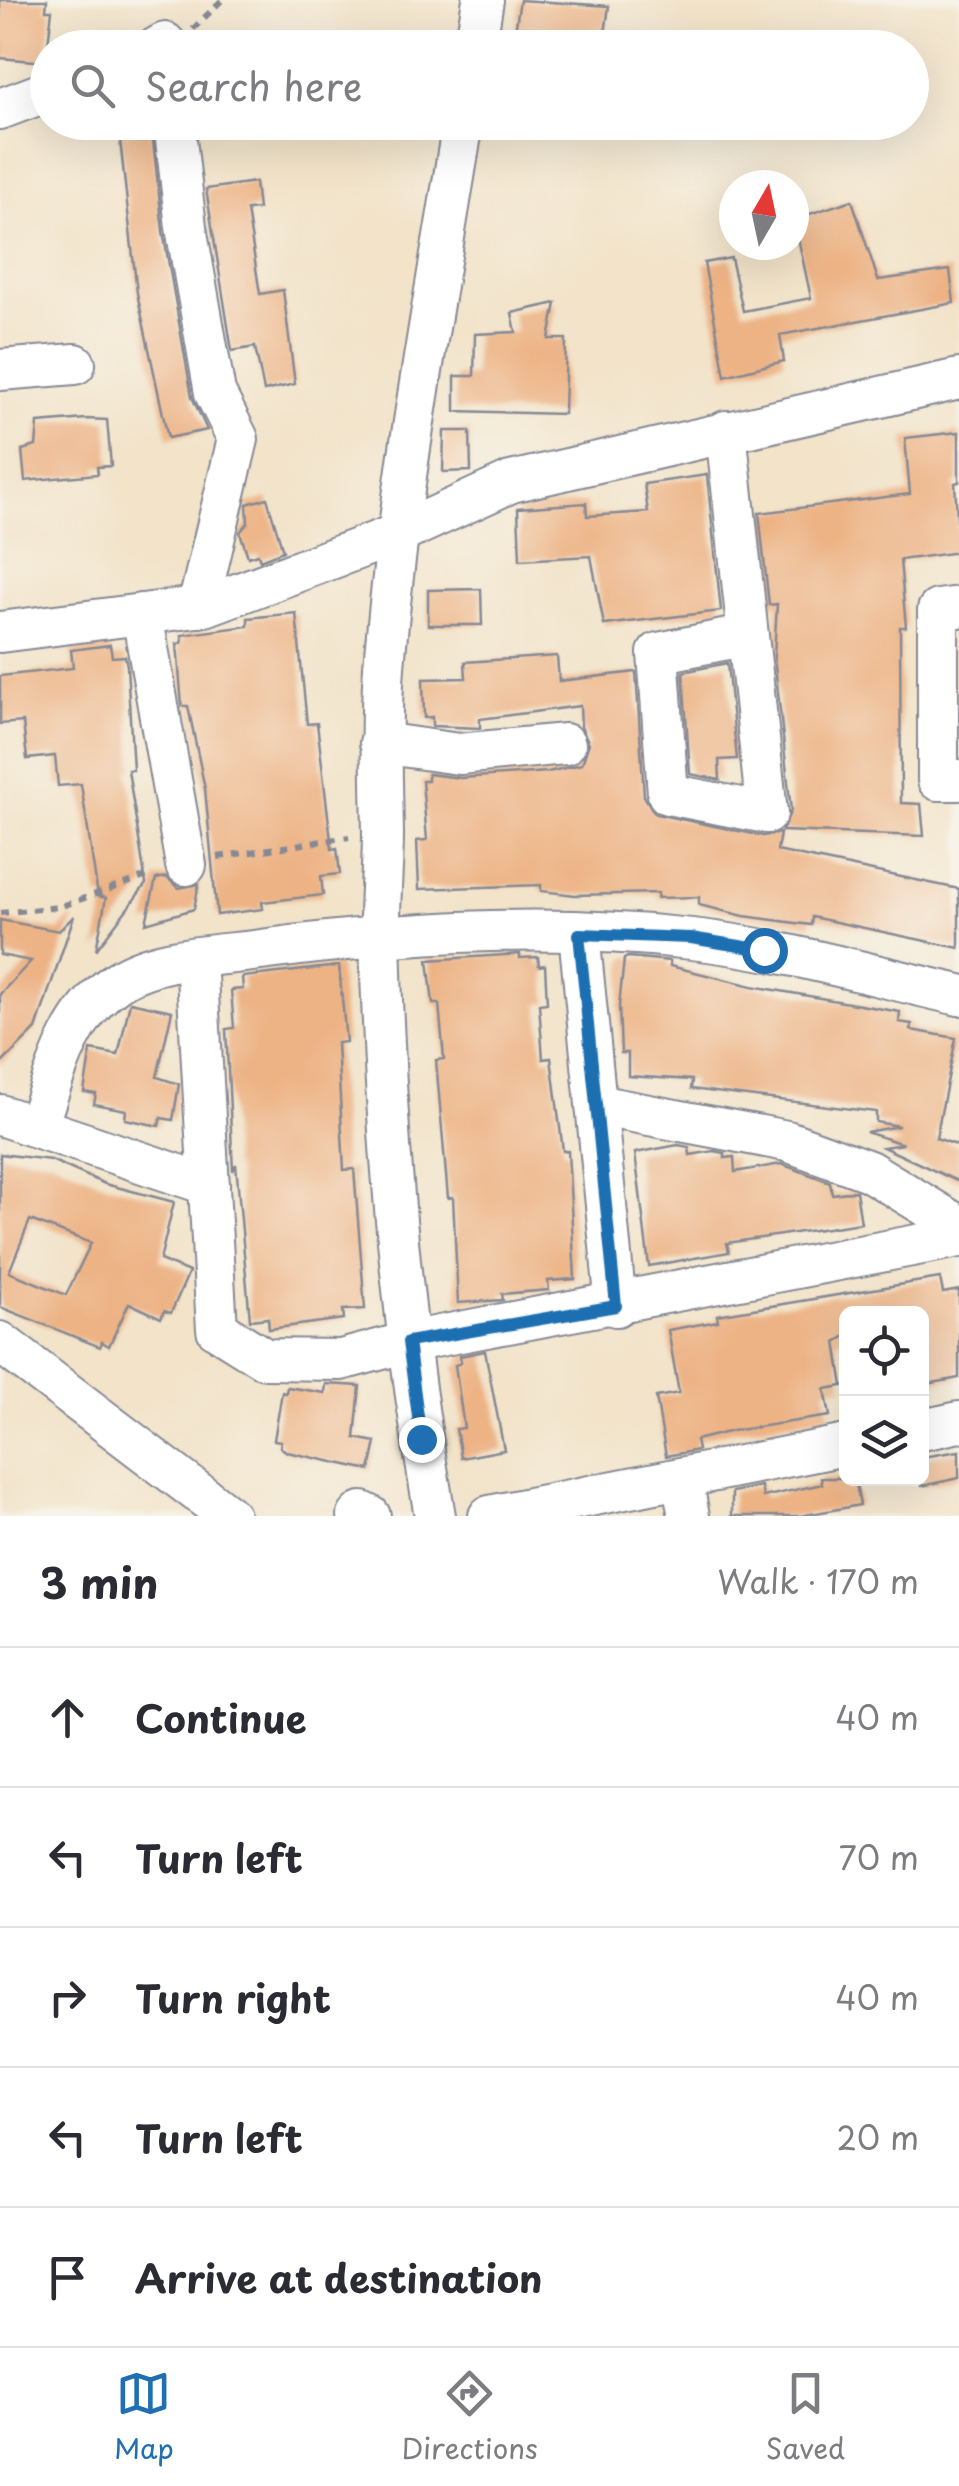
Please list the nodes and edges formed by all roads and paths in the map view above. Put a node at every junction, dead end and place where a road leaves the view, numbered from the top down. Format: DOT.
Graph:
graph roads {
  1 [pos="483,0"];
  2 [pos="478,30"];
  3 [pos="30,98"];
  4 [pos="0,109"];
  5 [pos="176,140"];
  6 [pos="460,140"];
  7 [pos="75,364"];
  8 [pos="0,370"];
  9 [pos="959,380"];
  10 [pos="726,431"];
  11 [pos="400,533"];
  12 [pos="198,607"];
  13 [pos="959,608"];
  14 [pos="142,614"];
  15 [pos="0,632"];
  16 [pos="748,635"];
  17 [pos="380,743"];
  18 [pos="565,744"];
  19 [pos="959,780"];
  20 [pos="186,865"];
  21 [pos="380,934"];
  22 [pos="579,934"];
  23 [pos="196,958"];
  24 [pos="959,995"];
  25 [pos="596,1105"];
  26 [pos="19,1121"];
  27 [pos="209,1186"];
  28 [pos="959,1226"];
  29 [pos="959,1237"];
  30 [pos="616,1306"];
  31 [pos="0,1342"];
  32 [pos="408,1342"];
  33 [pos="959,1422"];
  34 [pos="929,1428"];
  35 [pos="839,1447"];
  36 [pos="685,1497"];
  37 [pos="229,1516"];
  38 [pos="358,1516"];
  39 [pos="370,1516"];
  40 [pos="435,1516"];
  41 [pos="490,1516"];
  1 -- 2 [label="street"];
  3 -- 4 [label="street"];
  5 -- 12 [label="street"];
  6 -- 11 [label="street"];
  7 -- 8 [label="street"];
  9 -- 10 [label="street"];
  10 -- 11 [label="street"];
  10 -- 16 [label="street"];
  11 -- 12 [label="street"];
  11 -- 17 [label="street"];
  12 -- 14 [label="street"];
  13 -- 19 [label="street"];
  14 -- 15 [label="street"];
  14 -- 20 [label="street"];
  16 -- 16 [label="street"];
  17 -- 18 [label="street"];
  17 -- 21 [label="street"];
  21 -- 22 [label="street"];
  21 -- 23 [label="street"];
  21 -- 32 [label="street"];
  22 -- 24 [label="street"];
  22 -- 25 [label="street"];
  23 -- 26 [label="street"];
  23 -- 27 [label="street"];
  25 -- 28 [label="street"];
  25 -- 30 [label="street"];
  26 -- 27 [label="street"];
  27 -- 32 [label="street"];
  29 -- 30 [label="street"];
  30 -- 32 [label="street"];
  31 -- 37 [label="street"];
  32 -- 40 [label="street"];
  33 -- 34 [label="street"];
  35 -- 36 [label="street"];
  36 -- 41 [label="street"];
  38 -- 39 [label="street"];
}
